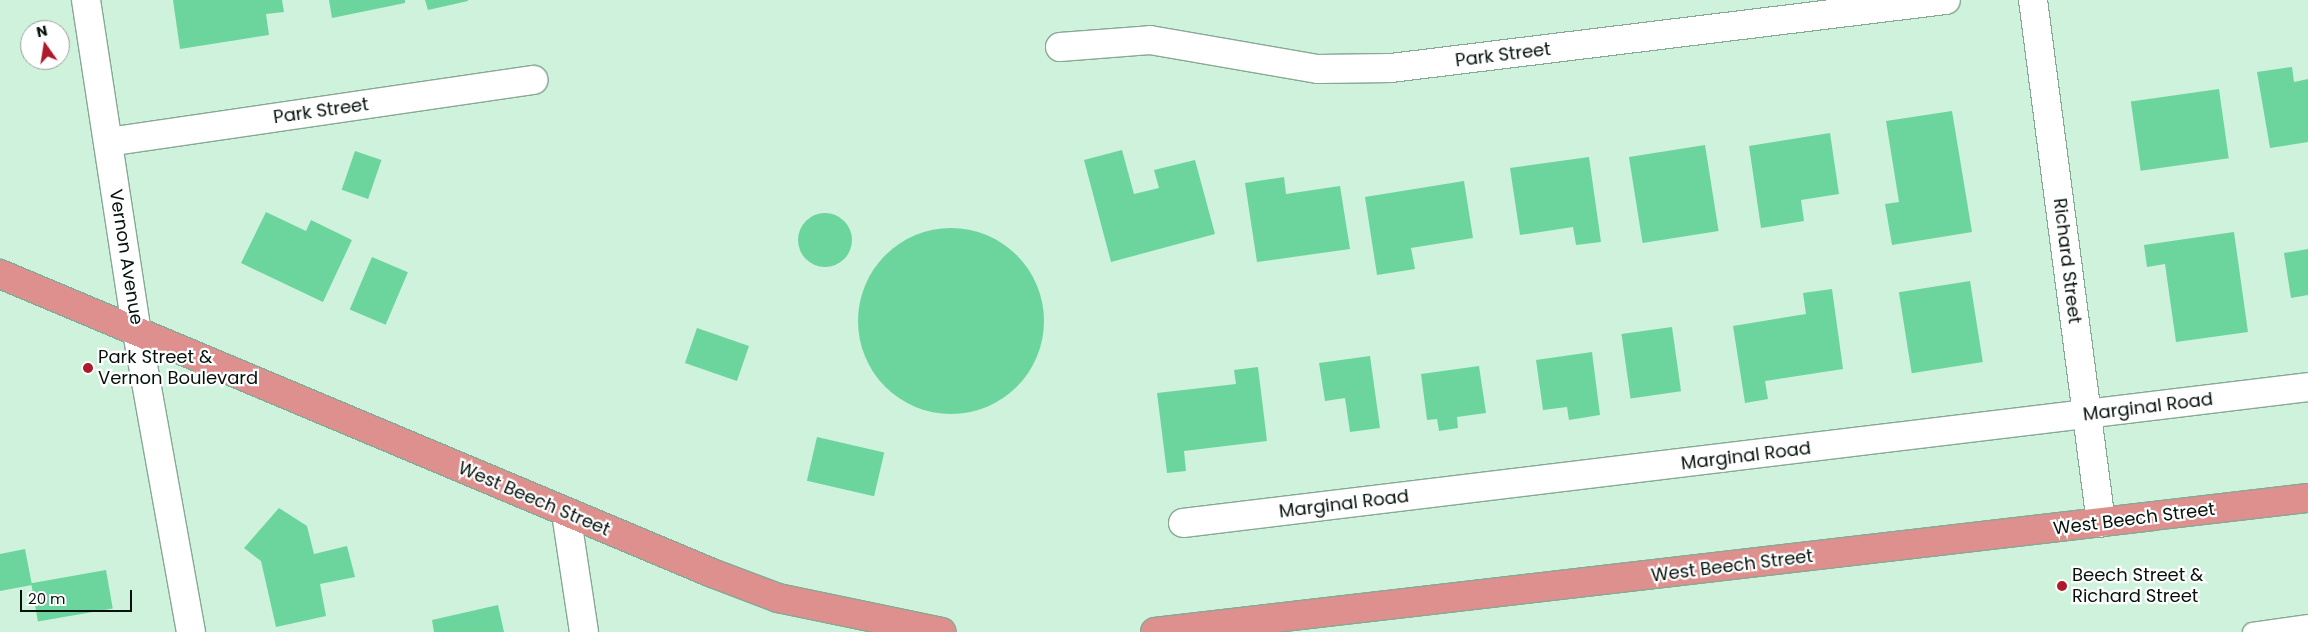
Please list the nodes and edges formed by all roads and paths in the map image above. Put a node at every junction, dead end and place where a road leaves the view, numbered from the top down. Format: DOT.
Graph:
graph roads {
  1 [pos="86,0"];
  2 [pos="1946,0"];
  3 [pos="2034,0"];
  4 [pos="1060,47"];
  5 [pos="534,80"];
  6 [pos="108,142"];
  7 [pos="0,274"];
  8 [pos="137,332"];
  9 [pos="2308,387"];
  10 [pos="2087,415"];
  11 [pos="2308,498"];
  12 [pos="566,513"];
  13 [pos="2101,523"];
  14 [pos="1183,524"];
  15 [pos="2308,624"];
  16 [pos="192,632"];
  17 [pos="584,632"];
  18 [pos="942,632"];
  19 [pos="1155,632"];
  20 [pos="2252,632"];
  1 -- 6 [label="street, Vernon Avenue"];
  2 -- 4 [label="street, Park Street"];
  3 -- 10 [label="street, Richard Street"];
  5 -- 6 [label="street, Park Street"];
  6 -- 8 [label="street, Vernon Avenue"];
  7 -- 8 [label="highway"];
  8 -- 12 [label="highway, West Beech Street"];
  8 -- 16 [label="street, Vernon Avenue"];
  9 -- 10 [label="street, Marginal Road"];
  10 -- 13 [label="street, Richard Street"];
  10 -- 14 [label="street, Marginal Road"];
  11 -- 13 [label="highway, West Beech Street"];
  12 -- 17 [label="street"];
  12 -- 18 [label="highway, West Beech Street"];
  13 -- 19 [label="highway, West Beech Street"];
  15 -- 20 [label="lane"];
}
